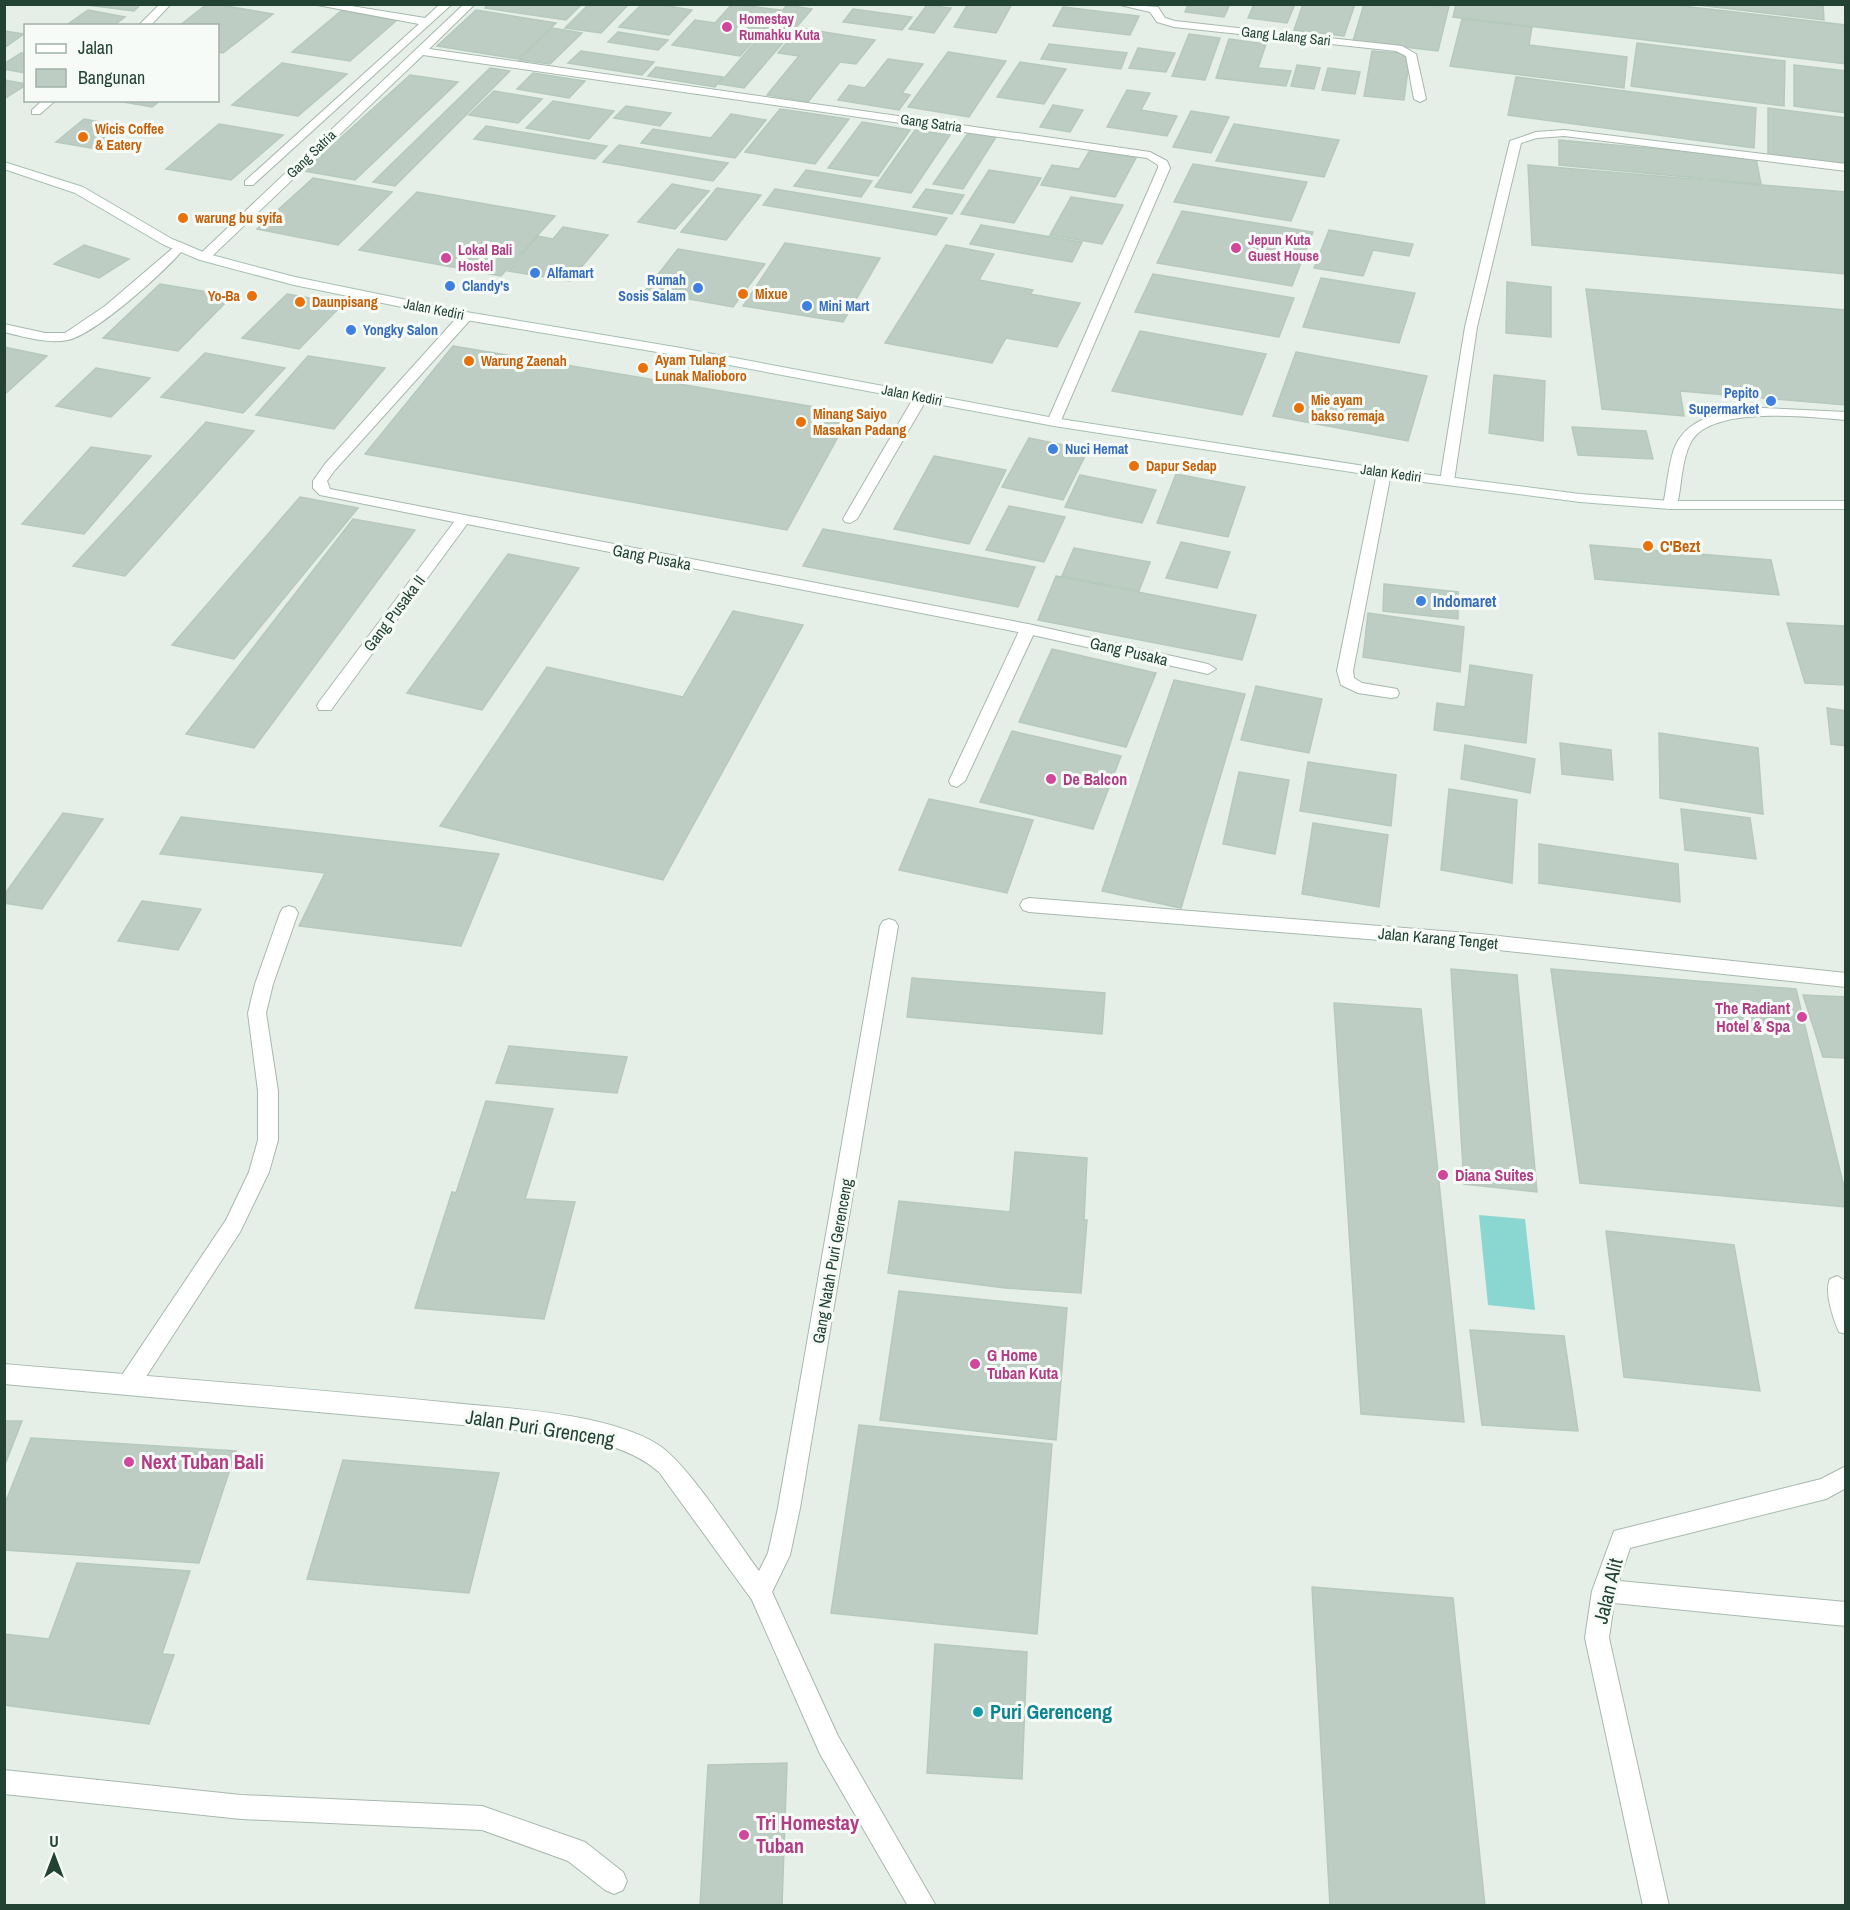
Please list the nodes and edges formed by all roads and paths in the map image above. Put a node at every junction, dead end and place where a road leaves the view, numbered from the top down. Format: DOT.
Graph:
graph roads {
  1 [pos="166,4"];
  2 [pos="317,4"];
  3 [pos="447,4"];
  4 [pos="470,4"];
  5 [pos="1121,4"];
  6 [pos="429,22"];
  7 [pos="145,24"];
  8 [pos="419,51"];
  9 [pos="1420,99"];
  10 [pos="48,102"];
  11 [pos="36,112"];
  12 [pos="4,165"];
  13 [pos="1845,168"];
  14 [pos="249,183"];
  15 [pos="180,246"];
  16 [pos="204,257"];
  17 [pos="466,316"];
  18 [pos="4,328"];
  19 [pos="921,397"];
  20 [pos="1845,416"];
  21 [pos="1054,422"];
  22 [pos="1384,473"];
  23 [pos="1447,481"];
  24 [pos="1670,505"];
  25 [pos="1845,505"];
  26 [pos="850,519"];
  27 [pos="462,521"];
  28 [pos="1028,629"];
  29 [pos="1208,669"];
  30 [pos="1391,693"];
  31 [pos="325,706"];
  32 [pos="957,782"];
  33 [pos="1029,905"];
  34 [pos="289,914"];
  35 [pos="889,926"];
  36 [pos="1845,980"];
  37 [pos="1836,1285"];
  38 [pos="1845,1325"];
  39 [pos="4,1374"];
  40 [pos="128,1385"];
  41 [pos="1845,1476"];
  42 [pos="1604,1591"];
  43 [pos="760,1592"];
  44 [pos="1845,1614"];
  45 [pos="4,1782"];
  46 [pos="614,1881"];
  47 [pos="923,1905"];
  48 [pos="1656,1905"];
  1 -- 7 [label="street"];
  2 -- 6 [label="street"];
  3 -- 6 [label="street"];
  4 -- 8 [label="street, Gang Satria"];
  5 -- 9 [label="street, Gang Lalang Sari"];
  6 -- 14 [label="street"];
  8 -- 16 [label="street, Gang Satria"];
  8 -- 21 [label="street, Gang Satria"];
  10 -- 11 [label="street"];
  12 -- 15 [label="street, Jalan Kediri"];
  13 -- 23 [label="street"];
  15 -- 16 [label="street, Jalan Kediri"];
  15 -- 18 [label="street"];
  16 -- 17 [label="street, Jalan Kediri"];
  17 -- 19 [label="street, Jalan Kediri"];
  17 -- 27 [label="street, Gang Pusaka"];
  19 -- 21 [label="street, Jalan Kediri"];
  19 -- 26 [label="street"];
  20 -- 24 [label="street"];
  21 -- 22 [label="street, Jalan Kediri"];
  22 -- 23 [label="street, Jalan Kediri"];
  22 -- 30 [label="street"];
  23 -- 24 [label="street, Jalan Kediri"];
  24 -- 25 [label="street, Jalan Kediri"];
  27 -- 28 [label="street, Gang Pusaka"];
  27 -- 31 [label="street, Gang Pusaka II"];
  28 -- 29 [label="street, Gang Pusaka"];
  28 -- 32 [label="street"];
  33 -- 36 [label="street, Jalan Karang Tenget"];
  34 -- 40 [label="street"];
  35 -- 43 [label="street, Gang Natah Puri Gerenceng"];
  37 -- 38 [label="street"];
  39 -- 40 [label="street, Jalan Puri Grenceng"];
  40 -- 43 [label="street, Jalan Puri Grenceng"];
  41 -- 42 [label="street, Jalan Alit"];
  42 -- 44 [label="street"];
  42 -- 48 [label="street, Jalan Alit"];
  43 -- 47 [label="street, Jalan Puri Grenceng"];
  45 -- 46 [label="street"];
}
